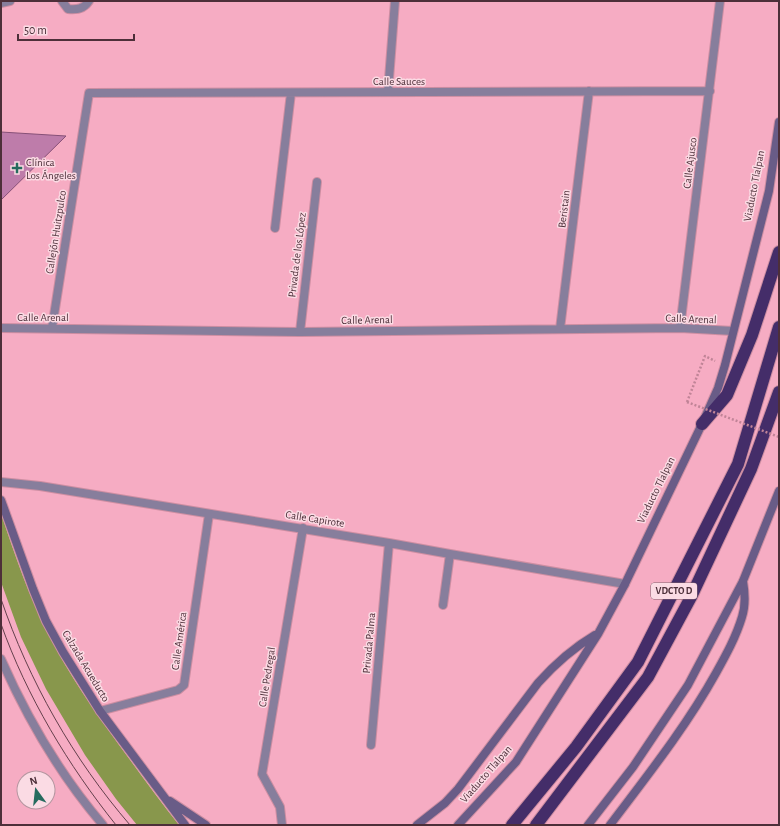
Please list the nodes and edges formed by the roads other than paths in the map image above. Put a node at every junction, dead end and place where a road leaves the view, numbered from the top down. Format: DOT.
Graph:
graph roads {
  1 [pos="10,1"];
  2 [pos="62,1"];
  3 [pos="89,1"];
  4 [pos="395,1"];
  5 [pos="720,1"];
  6 [pos="1,3"];
  7 [pos="589,91"];
  8 [pos="710,91"];
  9 [pos="388,92"];
  10 [pos="89,93"];
  11 [pos="291,93"];
  12 [pos="779,122"];
  13 [pos="317,182"];
  14 [pos="275,228"];
  15 [pos="779,252"];
  16 [pos="779,327"];
  17 [pos="1,328"];
  18 [pos="52,328"];
  19 [pos="680,328"];
  20 [pos="560,329"];
  21 [pos="733,331"];
  22 [pos="300,332"];
  23 [pos="779,392"];
  24 [pos="702,424"];
  25 [pos="1,482"];
  26 [pos="779,492"];
  27 [pos="1,500"];
  28 [pos="209,514"];
  29 [pos="303,528"];
  30 [pos="389,542"];
  31 [pos="450,554"];
  32 [pos="743,581"];
  33 [pos="625,584"];
  34 [pos="443,605"];
  35 [pos="598,634"];
  36 [pos="1,659"];
  37 [pos="100,711"];
  38 [pos="371,745"];
  39 [pos="165,798"];
  40 [pos="103,825"];
  41 [pos="185,825"];
  42 [pos="206,825"];
  43 [pos="282,825"];
  44 [pos="416,825"];
  45 [pos="458,825"];
  46 [pos="512,825"];
  47 [pos="536,825"];
  48 [pos="588,825"];
  49 [pos="610,825"];
  1 -- 6 [label="street"];
  2 -- 3 [label="street"];
  4 -- 9 [label="street"];
  5 -- 8 [label="street, Calle Ajusco"];
  7 -- 8 [label="street, Calle Sauces"];
  7 -- 9 [label="street, Calle Sauces"];
  7 -- 20 [label="street, Beristain"];
  8 -- 19 [label="street, Calle Ajusco"];
  9 -- 11 [label="street, Calle Sauces"];
  10 -- 11 [label="street, Calle Sauces"];
  10 -- 18 [label="street, Callejón Huitzpulco"];
  11 -- 14 [label="street"];
  12 -- 21 [label="main road, Viaducto Tlalpan"];
  13 -- 22 [label="street, Privada de los López"];
  15 -- 24 [label="highway"];
  16 -- 46 [label="highway, VDCTO D"];
  17 -- 18 [label="street, Calle Arenal"];
  18 -- 22 [label="street, Calle Arenal"];
  19 -- 20 [label="street, Calle Arenal"];
  19 -- 21 [label="street, Calle Arenal"];
  20 -- 22 [label="street, Calle Arenal"];
  21 -- 24 [label="main road, Viaducto Tlalpan"];
  23 -- 47 [label="highway, VDCTO D"];
  24 -- 33 [label="main road, Viaducto Tlalpan"];
  25 -- 28 [label="street, Calle Capirote"];
  26 -- 32 [label="main road"];
  27 -- 37 [label="main road, Calzada Acueducto"];
  28 -- 29 [label="street, Calle Capirote"];
  28 -- 37 [label="street, Calle América"];
  29 -- 30 [label="street, Calle Capirote"];
  29 -- 43 [label="street, Calle Pedregal"];
  30 -- 31 [label="street, Calle Capirote"];
  30 -- 38 [label="street, Privada Palma"];
  31 -- 33 [label="street, Calle Capirote"];
  31 -- 34 [label="street"];
  32 -- 48 [label="main road"];
  32 -- 49 [label="main road"];
  33 -- 35 [label="main road, Viaducto Tlalpan"];
  35 -- 44 [label="main road"];
  35 -- 45 [label="main road, Viaducto Tlalpan"];
  36 -- 40 [label="street"];
  37 -- 39 [label="main road, Calzada Acueducto"];
  39 -- 41 [label="main road, Calzada Acueducto"];
  39 -- 42 [label="main road"];
}
